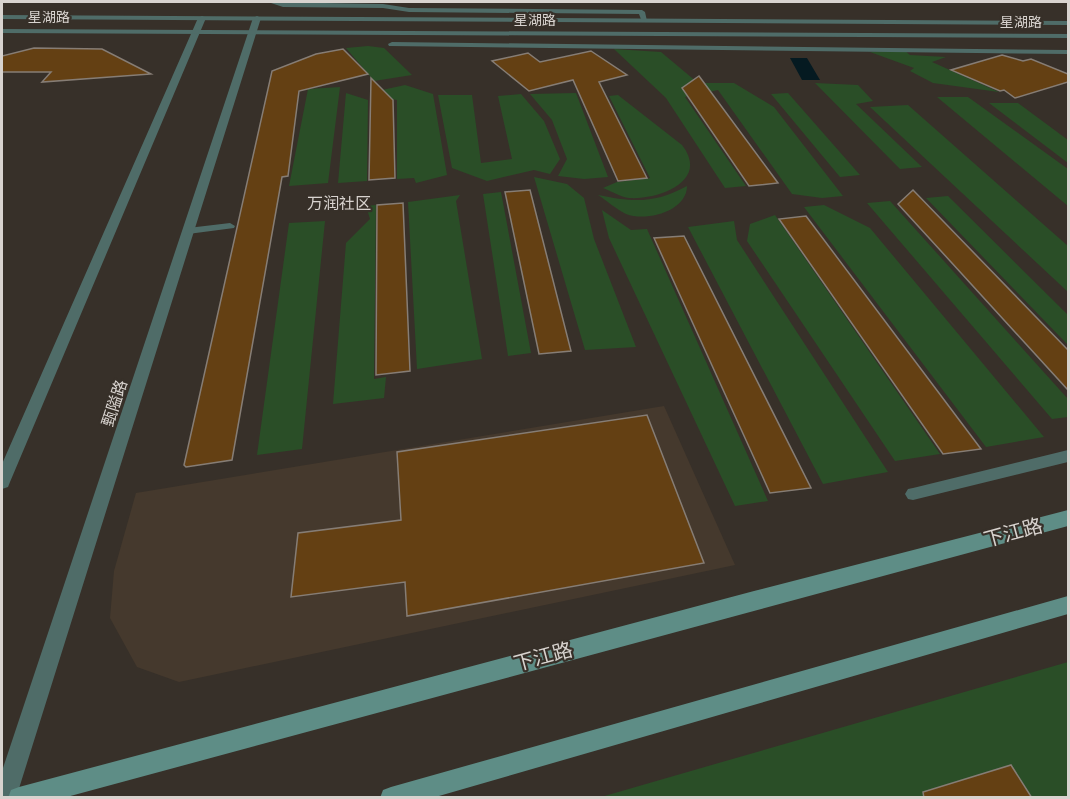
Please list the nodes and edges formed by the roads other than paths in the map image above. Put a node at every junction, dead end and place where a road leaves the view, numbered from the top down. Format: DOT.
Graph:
graph roads {
  1 [pos="270,2"];
  2 [pos="2,17"];
  3 [pos="141,18"];
  4 [pos="202,18"];
  5 [pos="644,21"];
  6 [pos="1068,23"];
  7 [pos="255,25"];
  8 [pos="2,31"];
  9 [pos="128,31"];
  10 [pos="196,32"];
  11 [pos="774,34"];
  12 [pos="1068,36"];
  13 [pos="392,44"];
  14 [pos="787,48"];
  15 [pos="1068,52"];
  16 [pos="230,226"];
  17 [pos="188,231"];
  18 [pos="1068,456"];
  19 [pos="2,482"];
  20 [pos="913,494"];
  21 [pos="1068,518"];
  22 [pos="1068,604"];
  23 [pos="4,798"];
  24 [pos="19,798"];
  25 [pos="391,798"];
  1 -- 5 [label="lane"];
  2 -- 3 [label="street, 星湖路"];
  3 -- 4 [label="street, 星湖路"];
  3 -- 9 [label="street"];
  4 -- 7 [label="street, 星湖路"];
  4 -- 10 [label="street"];
  5 -- 6 [label="street, 星湖路"];
  5 -- 7 [label="street, 星湖路"];
  7 -- 10 [label="street, 星湖路"];
  7 -- 11 [label="street, 星湖路"];
  7 -- 17 [label="street, 甄隘路"];
  8 -- 9 [label="street, 星湖路"];
  9 -- 10 [label="street, 星湖路"];
  10 -- 19 [label="street"];
  11 -- 12 [label="street, 星湖路"];
  11 -- 14 [label="lane"];
  13 -- 14 [label="lane"];
  14 -- 15 [label="lane"];
  16 -- 17 [label="lane"];
  17 -- 23 [label="street, 甄隘路"];
  18 -- 20 [label="lane"];
  21 -- 24 [label="main road, 下江路"];
  22 -- 25 [label="main road"];
}
